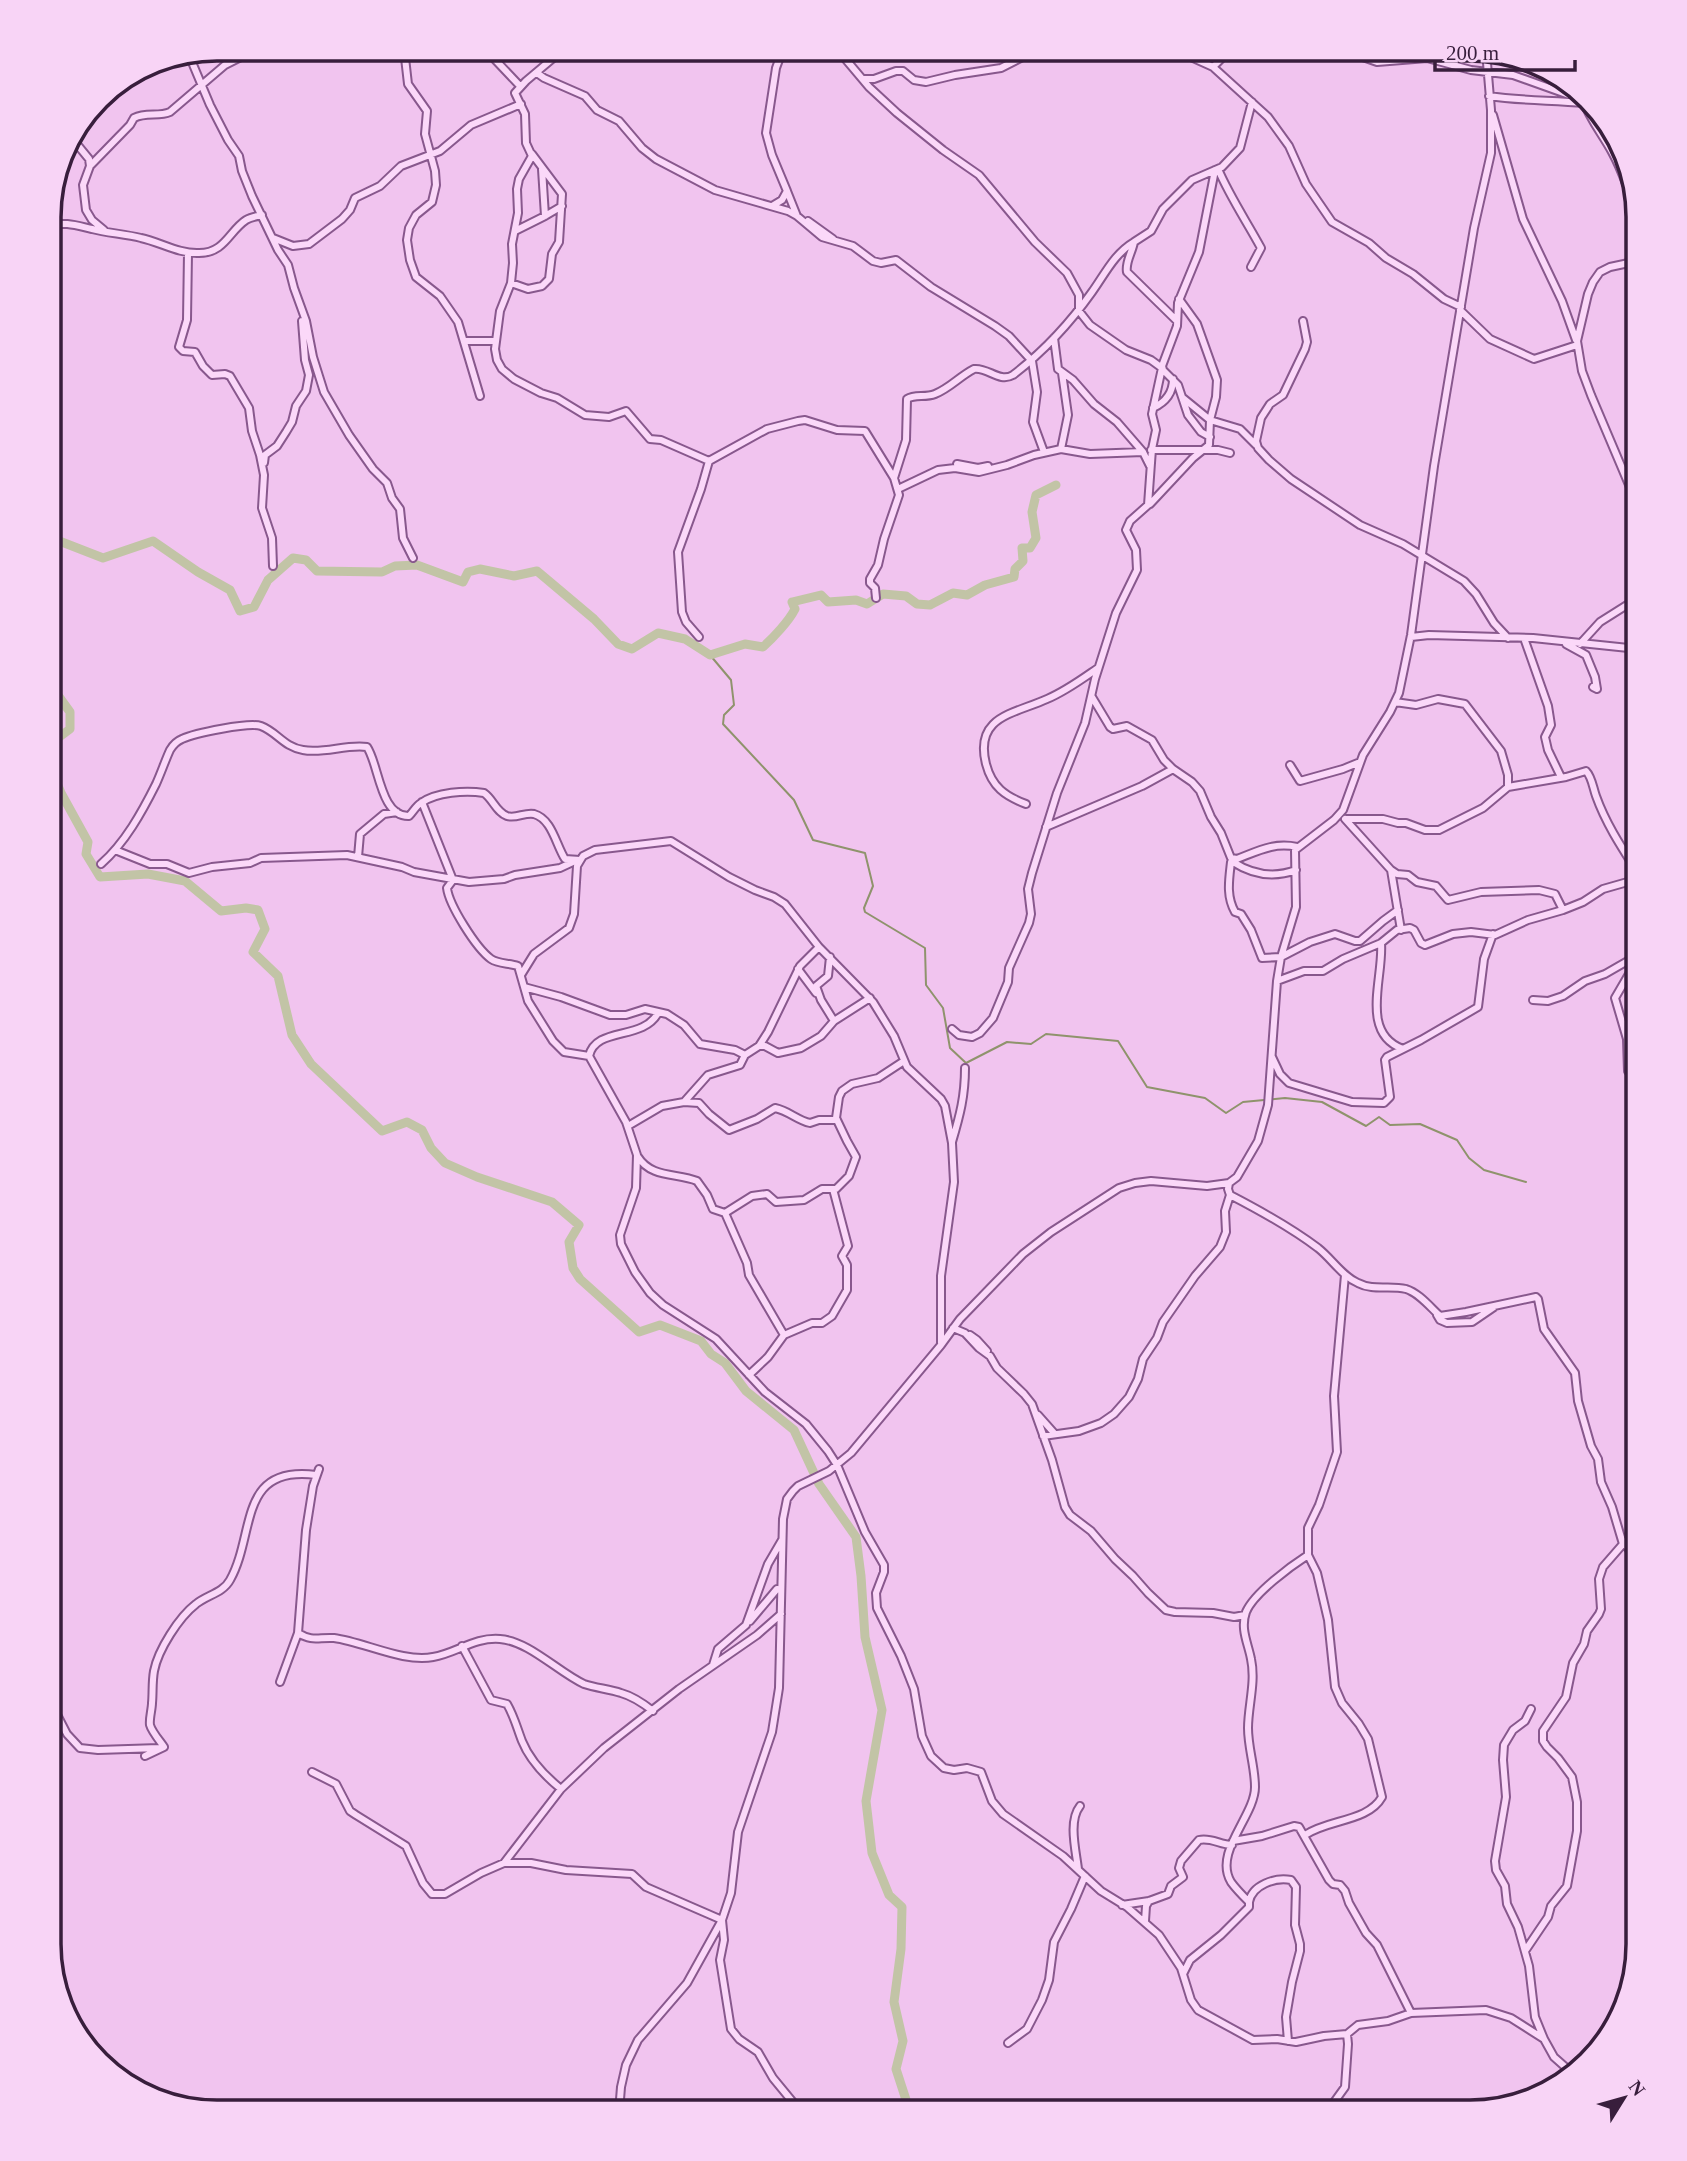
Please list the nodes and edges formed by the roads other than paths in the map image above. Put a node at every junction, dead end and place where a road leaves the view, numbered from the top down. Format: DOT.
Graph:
graph roads {
  1 [pos="231,62"];
  2 [pos="405,62"];
  3 [pos="497,62"];
  4 [pos="549,62"];
  5 [pos="778,62"];
  6 [pos="848,62"];
  7 [pos="1013,62"];
  8 [pos="1202,62"];
  9 [pos="1218,62"];
  10 [pos="1442,62"];
  11 [pos="192,63"];
  12 [pos="1487,63"];
  13 [pos="1213,67"];
  14 [pos="537,73"];
  15 [pos="1487,73"];
  16 [pos="863,79"];
  17 [pos="201,86"];
  18 [pos="520,86"];
  19 [pos="1565,94"];
  20 [pos="1489,96"];
  21 [pos="1573,101"];
  22 [pos="1252,102"];
  23 [pos="521,104"];
  24 [pos="1491,110"];
  25 [pos="79,146"];
  26 [pos="532,154"];
  27 [pos="431,156"];
  28 [pos="90,166"];
  29 [pos="542,167"];
  30 [pos="1217,170"];
  31 [pos="787,191"];
  32 [pos="562,206"];
  33 [pos="772,206"];
  34 [pos="262,215"];
  35 [pos="545,216"];
  36 [pos="798,218"];
  37 [pos="62,224"];
  38 [pos="104,230"];
  39 [pos="515,231"];
  40 [pos="272,237"];
  41 [pos="1133,242"];
  42 [pos="188,253"];
  43 [pos="1626,264"];
  44 [pos="1251,267"];
  45 [pos="511,283"];
  46 [pos="1179,299"];
  47 [pos="302,308"];
  48 [pos="1079,308"];
  49 [pos="1461,308"];
  50 [pos="1177,321"];
  51 [pos="1303,321"];
  52 [pos="1054,338"];
  53 [pos="465,341"];
  54 [pos="496,341"];
  55 [pos="1577,343"];
  56 [pos="1032,361"];
  57 [pos="1162,368"];
  58 [pos="1062,373"];
  59 [pos="1173,379"];
  60 [pos="480,396"];
  61 [pos="1183,398"];
  62 [pos="1153,408"];
  63 [pos="1210,420"];
  64 [pos="1210,437"];
  65 [pos="1256,445"];
  66 [pos="1061,449"];
  67 [pos="1143,450"];
  68 [pos="1152,450"];
  69 [pos="1203,451"];
  70 [pos="1044,452"];
  71 [pos="1230,453"];
  72 [pos="709,461"];
  73 [pos="263,467"];
  74 [pos="1151,468"];
  75 [pos="894,478"];
  76 [pos="1626,478"];
  77 [pos="898,489"];
  78 [pos="1148,505"];
  79 [pos="1423,556"];
  80 [pos="413,558"];
  81 [pos="273,566"];
  82 [pos="876,598"];
  83 [pos="1626,606"];
  84 [pos="699,637"];
  85 [pos="1410,637"];
  86 [pos="1508,638"];
  87 [pos="1524,638"];
  88 [pos="1561,641"];
  89 [pos="1580,644"];
  90 [pos="1626,648"];
  91 [pos="1100,667"];
  92 [pos="1593,687"];
  93 [pos="1092,697"];
  94 [pos="1395,702"];
  95 [pos="1360,762"];
  96 [pos="1290,765"];
  97 [pos="1173,769"];
  98 [pos="1561,777"];
  99 [pos="1510,784"];
  100 [pos="422,802"];
  101 [pos="1026,804"];
  102 [pos="397,812"];
  103 [pos="1342,817"];
  104 [pos="1046,827"];
  105 [pos="1297,847"];
  106 [pos="115,850"];
  107 [pos="1626,854"];
  108 [pos="358,857"];
  109 [pos="577,860"];
  110 [pos="1235,860"];
  111 [pos="101,864"];
  112 [pos="1296,870"];
  113 [pos="1391,870"];
  114 [pos="453,880"];
  115 [pos="1626,882"];
  116 [pos="1398,910"];
  117 [pos="1563,910"];
  118 [pos="1401,930"];
  119 [pos="1493,934"];
  120 [pos="1381,943"];
  121 [pos="819,947"];
  122 [pos="830,957"];
  123 [pos="1281,957"];
  124 [pos="1626,965"];
  125 [pos="798,969"];
  126 [pos="521,975"];
  127 [pos="1626,978"];
  128 [pos="1277,981"];
  129 [pos="524,987"];
  130 [pos="870,998"];
  131 [pos="821,1000"];
  132 [pos="1534,1000"];
  133 [pos="658,1013"];
  134 [pos="834,1021"];
  135 [pos="952,1029"];
  136 [pos="1626,1036"];
  137 [pos="1387,1039"];
  138 [pos="759,1046"];
  139 [pos="1403,1049"];
  140 [pos="745,1055"];
  141 [pos="1271,1055"];
  142 [pos="589,1056"];
  143 [pos="1386,1059"];
  144 [pos="904,1061"];
  145 [pos="965,1068"];
  146 [pos="684,1102"];
  147 [pos="837,1120"];
  148 [pos="628,1126"];
  149 [pos="952,1143"];
  150 [pos="638,1155"];
  151 [pos="1229,1183"];
  152 [pos="833,1189"];
  153 [pos="1230,1195"];
  154 [pos="725,1213"];
  155 [pos="1346,1275"];
  156 [pos="953,1328"];
  157 [pos="784,1335"];
  158 [pos="941,1345"];
  159 [pos="749,1375"];
  160 [pos="1032,1404"];
  161 [pos="1055,1433"];
  162 [pos="1043,1436"];
  163 [pos="837,1465"];
  164 [pos="782,1538"];
  165 [pos="1623,1541"];
  166 [pos="1626,1545"];
  167 [pos="1308,1555"];
  168 [pos="781,1590"];
  169 [pos="781,1614"];
  170 [pos="1245,1615"];
  171 [pos="746,1625"];
  172 [pos="298,1633"];
  173 [pos="462,1646"];
  174 [pos="713,1665"];
  175 [pos="281,1682"];
  176 [pos="1531,1709"];
  177 [pos="653,1711"];
  178 [pos="61,1723"];
  179 [pos="164,1747"];
  180 [pos="145,1756"];
  181 [pos="312,1772"];
  182 [pos="561,1789"];
  183 [pos="1080,1806"];
  184 [pos="1305,1835"];
  185 [pos="1233,1843"];
  186 [pos="504,1863"];
  187 [pos="1078,1869"];
  188 [pos="1085,1876"];
  189 [pos="1149,1901"];
  190 [pos="1249,1902"];
  191 [pos="1122,1905"];
  192 [pos="722,1920"];
  193 [pos="1145,1921"];
  194 [pos="1525,1951"];
  195 [pos="1189,1960"];
  196 [pos="1179,1964"];
  197 [pos="1183,1975"];
  198 [pos="1411,2013"];
  199 [pos="1347,2034"];
  200 [pos="1544,2039"];
  201 [pos="1288,2040"];
  202 [pos="1008,2043"];
  203 [pos="1565,2066"];
  204 [pos="620,2100"];
  205 [pos="791,2100"];
  206 [pos="1336,2100"];
  1 -- 17 [label="street"];
  2 -- 27 [label="street"];
  3 -- 18 [label="street"];
  4 -- 14 [label="street"];
  5 -- 31 [label="street"];
  6 -- 16 [label="street"];
  7 -- 16 [label="street"];
  8 -- 13 [label="street"];
  9 -- 13 [label="street"];
  10 -- 15 [label="street"];
  11 -- 17 [label="street"];
  12 -- 15 [label="street"];
  13 -- 22 [label="street"];
  14 -- 18 [label="street"];
  14 -- 33 [label="street"];
  15 -- 19 [label="street"];
  15 -- 20 [label="street"];
  16 -- 48 [label="street"];
  17 -- 28 [label="street"];
  17 -- 34 [label="street"];
  18 -- 23 [label="street"];
  20 -- 21 [label="street"];
  20 -- 24 [label="street"];
  22 -- 30 [label="street"];
  22 -- 49 [label="street"];
  23 -- 26 [label="street"];
  23 -- 27 [label="street"];
  24 -- 49 [label="street"];
  24 -- 55 [label="street"];
  25 -- 28 [label="street"];
  26 -- 29 [label="street"];
  26 -- 39 [label="street"];
  27 -- 40 [label="street"];
  27 -- 53 [label="street"];
  28 -- 38 [label="street"];
  29 -- 32 [label="street"];
  29 -- 35 [label="street"];
  30 -- 41 [label="street"];
  30 -- 44 [label="street"];
  30 -- 46 [label="street"];
  31 -- 33 [label="street"];
  31 -- 36 [label="street"];
  32 -- 35 [label="street"];
  32 -- 45 [label="street"];
  33 -- 36 [label="street"];
  34 -- 40 [label="street"];
  34 -- 42 [label="street"];
  35 -- 39 [label="street"];
  36 -- 56 [label="street"];
  37 -- 38 [label="street"];
  38 -- 42 [label="street"];
  39 -- 45 [label="street"];
  40 -- 47 [label="street"];
  41 -- 48 [label="street"];
  41 -- 50 [label="street"];
  42 -- 73 [label="street"];
  43 -- 55 [label="street"];
  45 -- 54 [label="street"];
  46 -- 50 [label="street"];
  46 -- 63 [label="street"];
  47 -- 73 [label="street"];
  47 -- 80 [label="street"];
  48 -- 52 [label="street"];
  48 -- 57 [label="street"];
  49 -- 55 [label="street"];
  49 -- 79 [label="street"];
  50 -- 57 [label="street"];
  51 -- 65 [label="street"];
  52 -- 56 [label="street"];
  52 -- 58 [label="street"];
  53 -- 54 [label="street"];
  53 -- 60 [label="street"];
  54 -- 72 [label="street"];
  55 -- 76 [label="street"];
  56 -- 70 [label="street"];
  56 -- 75 [label="street"];
  57 -- 59 [label="street"];
  57 -- 62 [label="street"];
  58 -- 66 [label="street"];
  58 -- 67 [label="street"];
  59 -- 61 [label="street"];
  59 -- 62 [label="street"];
  61 -- 63 [label="street"];
  61 -- 64 [label="street"];
  62 -- 68 [label="street"];
  63 -- 64 [label="street"];
  63 -- 65 [label="street"];
  64 -- 69 [label="street"];
  65 -- 79 [label="street"];
  66 -- 67 [label="street"];
  66 -- 70 [label="street"];
  67 -- 68 [label="street"];
  67 -- 74 [label="street"];
  68 -- 69 [label="street"];
  68 -- 74 [label="street"];
  69 -- 71 [label="street"];
  69 -- 78 [label="street"];
  70 -- 77 [label="street"];
  72 -- 75 [label="street"];
  72 -- 84 [label="street"];
  73 -- 81 [label="street"];
  74 -- 78 [label="street"];
  75 -- 77 [label="street"];
  77 -- 82 [label="street"];
  78 -- 91 [label="street"];
  79 -- 85 [label="street"];
  79 -- 86 [label="street"];
  83 -- 89 [label="street"];
  85 -- 86 [label="street"];
  85 -- 94 [label="street"];
  86 -- 87 [label="street"];
  87 -- 88 [label="street"];
  87 -- 98 [label="street"];
  88 -- 89 [label="street"];
  88 -- 92 [label="street"];
  89 -- 90 [label="street"];
  91 -- 93 [label="street"];
  91 -- 101 [label="street"];
  93 -- 97 [label="street"];
  93 -- 104 [label="street"];
  94 -- 95 [label="street"];
  94 -- 99 [label="street"];
  95 -- 96 [label="street"];
  95 -- 103 [label="street"];
  97 -- 104 [label="street"];
  97 -- 110 [label="street"];
  98 -- 99 [label="street"];
  98 -- 107 [label="street"];
  99 -- 103 [label="street"];
  100 -- 102 [label="street"];
  100 -- 109 [label="street"];
  100 -- 114 [label="street"];
  102 -- 106 [label="street"];
  102 -- 108 [label="street"];
  103 -- 105 [label="street"];
  103 -- 113 [label="street"];
  104 -- 135 [label="street"];
  105 -- 110 [label="street"];
  105 -- 112 [label="street"];
  106 -- 108 [label="street"];
  106 -- 111 [label="street"];
  108 -- 114 [label="street"];
  109 -- 114 [label="street"];
  109 -- 121 [label="street"];
  109 -- 126 [label="street"];
  110 -- 112 [label="street"];
  110 -- 123 [label="street"];
  112 -- 123 [label="street"];
  113 -- 116 [label="street"];
  113 -- 117 [label="street"];
  114 -- 126 [label="street"];
  115 -- 117 [label="street"];
  116 -- 118 [label="street"];
  116 -- 123 [label="street"];
  117 -- 119 [label="street"];
  118 -- 119 [label="street"];
  118 -- 120 [label="street"];
  119 -- 139 [label="street"];
  120 -- 128 [label="street"];
  120 -- 137 [label="street"];
  121 -- 122 [label="street"];
  121 -- 125 [label="street"];
  122 -- 130 [label="street"];
  122 -- 131 [label="street"];
  123 -- 128 [label="street"];
  124 -- 132 [label="street"];
  125 -- 131 [label="street"];
  125 -- 138 [label="street"];
  126 -- 129 [label="street"];
  127 -- 136 [label="street"];
  128 -- 141 [label="street"];
  129 -- 133 [label="street"];
  129 -- 142 [label="street"];
  130 -- 134 [label="street"];
  130 -- 144 [label="street"];
  131 -- 134 [label="street"];
  133 -- 140 [label="street"];
  133 -- 142 [label="street"];
  134 -- 138 [label="street"];
  137 -- 139 [label="street"];
  137 -- 143 [label="street"];
  138 -- 140 [label="street"];
  139 -- 143 [label="street"];
  140 -- 146 [label="street"];
  141 -- 143 [label="street"];
  141 -- 151 [label="street"];
  142 -- 148 [label="street"];
  144 -- 147 [label="street"];
  144 -- 149 [label="street"];
  145 -- 149 [label="street"];
  146 -- 147 [label="street"];
  146 -- 148 [label="street"];
  147 -- 152 [label="street"];
  148 -- 150 [label="street"];
  149 -- 158 [label="street"];
  150 -- 154 [label="street"];
  150 -- 159 [label="street"];
  151 -- 153 [label="street"];
  151 -- 156 [label="street"];
  152 -- 154 [label="street"];
  152 -- 157 [label="street"];
  153 -- 155 [label="street"];
  153 -- 161 [label="street"];
  154 -- 157 [label="street"];
  155 -- 165 [label="street"];
  155 -- 167 [label="street"];
  156 -- 158 [label="street"];
  156 -- 160 [label="street"];
  157 -- 159 [label="street"];
  158 -- 163 [label="street"];
  159 -- 163 [label="street"];
  160 -- 161 [label="street"];
  160 -- 162 [label="street"];
  161 -- 162 [label="street"];
  162 -- 170 [label="street"];
  163 -- 164 [label="street"];
  163 -- 187 [label="street"];
  164 -- 168 [label="street"];
  164 -- 171 [label="street"];
  165 -- 166 [label="street"];
  165 -- 194 [label="street"];
  167 -- 170 [label="street"];
  167 -- 184 [label="street"];
  168 -- 169 [label="street"];
  168 -- 171 [label="street"];
  169 -- 174 [label="street"];
  169 -- 192 [label="street"];
  170 -- 185 [label="street"];
  171 -- 174 [label="street"];
  172 -- 173 [label="street"];
  172 -- 175 [label="street"];
  172 -- 179 [label="street"];
  173 -- 177 [label="street"];
  173 -- 182 [label="street"];
  174 -- 177 [label="street"];
  176 -- 194 [label="street"];
  177 -- 182 [label="street"];
  178 -- 179 [label="street"];
  179 -- 180 [label="street"];
  181 -- 186 [label="street"];
  182 -- 186 [label="street"];
  183 -- 187 [label="street"];
  184 -- 185 [label="street"];
  184 -- 198 [label="street"];
  185 -- 189 [label="street"];
  185 -- 190 [label="street"];
  186 -- 192 [label="street"];
  187 -- 188 [label="street"];
  188 -- 191 [label="street"];
  188 -- 202 [label="street"];
  189 -- 191 [label="street"];
  189 -- 193 [label="street"];
  190 -- 195 [label="street"];
  190 -- 201 [label="street"];
  191 -- 193 [label="street"];
  192 -- 204 [label="street"];
  192 -- 205 [label="street"];
  193 -- 196 [label="street"];
  194 -- 200 [label="street"];
  195 -- 196 [label="street"];
  195 -- 197 [label="street"];
  196 -- 197 [label="street"];
  197 -- 201 [label="street"];
  198 -- 199 [label="street"];
  198 -- 200 [label="street"];
  199 -- 201 [label="street"];
  199 -- 206 [label="street"];
  200 -- 203 [label="street"];
}
